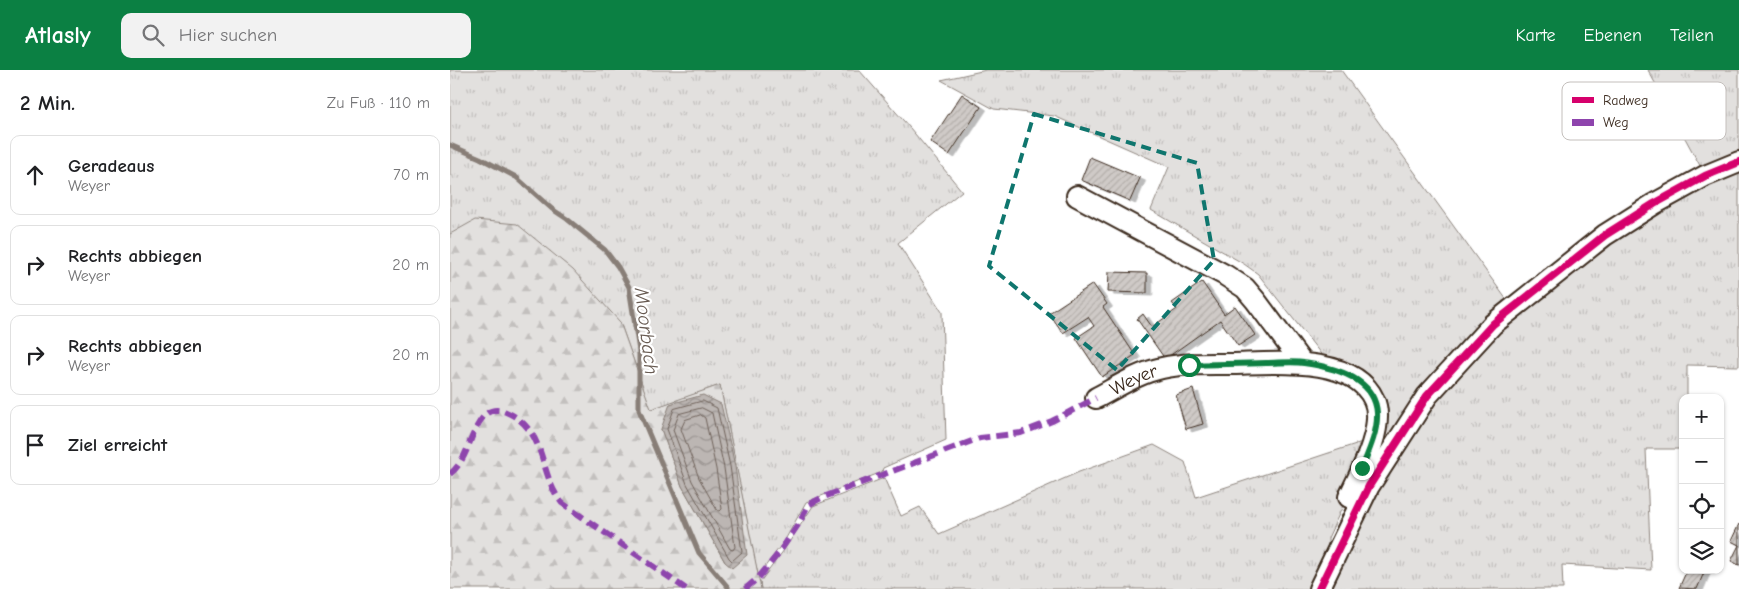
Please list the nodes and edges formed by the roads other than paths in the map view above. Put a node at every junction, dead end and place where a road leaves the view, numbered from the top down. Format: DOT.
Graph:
graph roads {
  1 [pos="1739,162"];
  2 [pos="1077,196"];
  3 [pos="1302,363"];
  4 [pos="1096,398"];
  5 [pos="1330,568"];
  6 [pos="1319,589"];
  1 -- 5 [label="street"];
  2 -- 3 [label="street"];
  3 -- 4 [label="street, Weyer"];
  3 -- 5 [label="street, Weyer"];
  5 -- 6 [label="street"];
}
